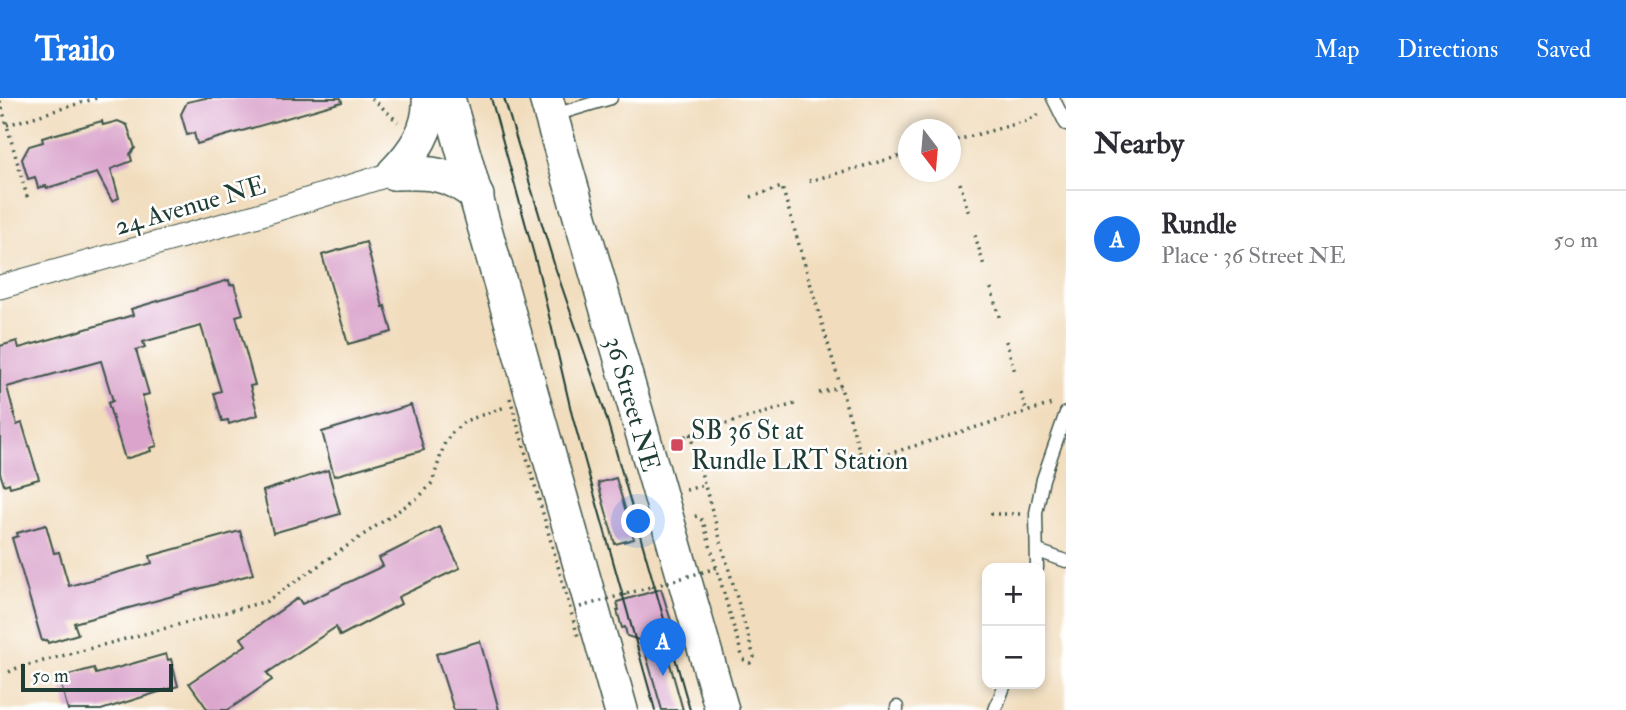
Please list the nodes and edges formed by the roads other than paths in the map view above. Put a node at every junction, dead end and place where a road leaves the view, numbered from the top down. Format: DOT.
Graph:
graph roads {
  1 [pos="429,98"];
  2 [pos="448,98"];
  3 [pos="611,98"];
  4 [pos="1053,98"];
  5 [pos="548,107"];
  6 [pos="1066,124"];
  7 [pos="394,173"];
  8 [pos="477,196"];
  9 [pos="0,287"];
  10 [pos="1066,413"];
  11 [pos="1038,551"];
  12 [pos="1066,561"];
  13 [pos="1037,563"];
  14 [pos="1003,689"];
  15 [pos="621,710"];
  16 [pos="722,710"];
  17 [pos="995,710"];
  1 -- 7 [label="main road"];
  2 -- 8 [label="main road"];
  3 -- 5 [label="lane"];
  4 -- 6 [label="lane"];
  5 -- 16 [label="main road, 36 Street NE"];
  7 -- 8 [label="main road"];
  7 -- 9 [label="street, 24 Avenue NE"];
  8 -- 15 [label="main road"];
  10 -- 11 [label="lane"];
  11 -- 12 [label="lane"];
  11 -- 13 [label="lane"];
  14 -- 17 [label="lane"];
}
